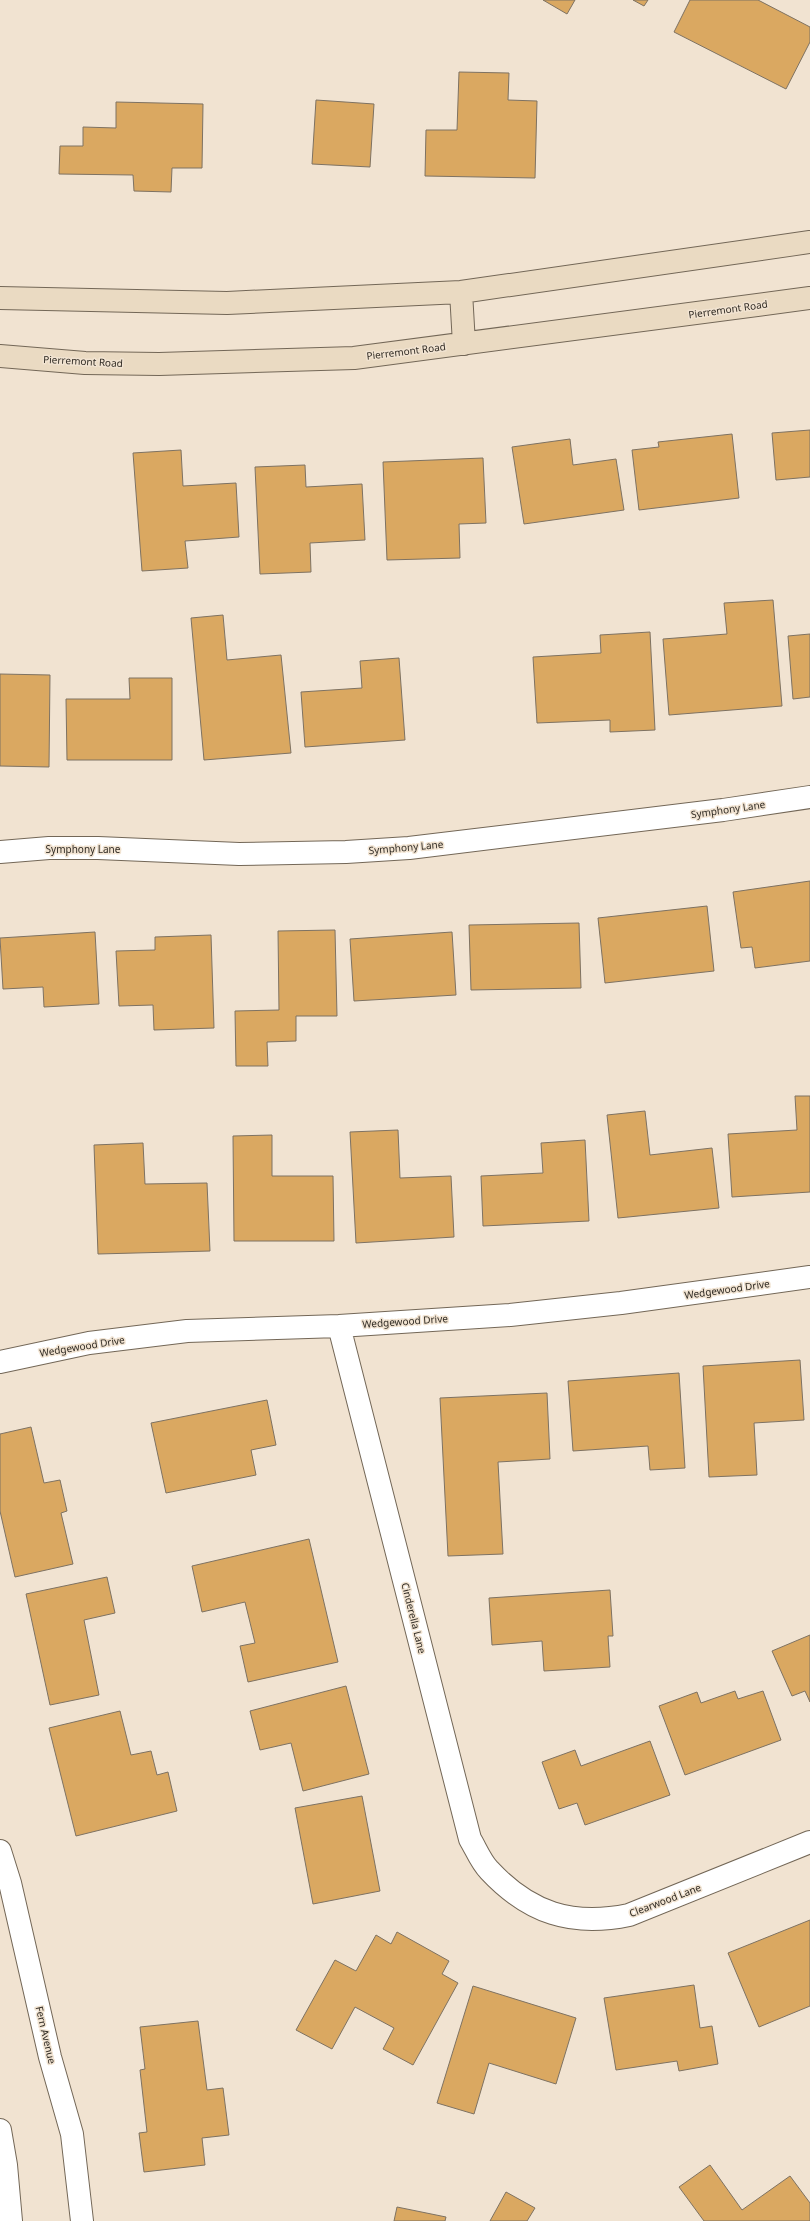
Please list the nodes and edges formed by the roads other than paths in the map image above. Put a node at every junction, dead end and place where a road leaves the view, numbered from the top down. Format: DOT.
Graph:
graph roads {
  1 [pos="810,242"];
  2 [pos="461,292"];
  3 [pos="0,298"];
  4 [pos="810,298"];
  5 [pos="464,344"];
  6 [pos="0,356"];
  7 [pos="810,797"];
  8 [pos="0,852"];
  9 [pos="810,1277"];
  10 [pos="339,1326"];
  11 [pos="0,1362"];
  12 [pos="810,1842"];
  13 [pos="0,1851"];
  14 [pos="517,1895"];
  15 [pos="0,2130"];
  16 [pos="12,2221"];
  17 [pos="82,2221"];
  1 -- 2 [label="main road"];
  2 -- 3 [label="main road"];
  2 -- 5 [label="main road"];
  4 -- 5 [label="main road, Pierremont Road"];
  5 -- 6 [label="main road, Pierremont Road"];
  7 -- 8 [label="street, Symphony Lane"];
  9 -- 10 [label="street, Wedgewood Drive"];
  10 -- 11 [label="street, Wedgewood Drive"];
  10 -- 14 [label="street, Cinderella Lane"];
  12 -- 14 [label="street, Clearwood Lane"];
  13 -- 17 [label="street, Fern Avenue"];
  15 -- 16 [label="street"];
}
